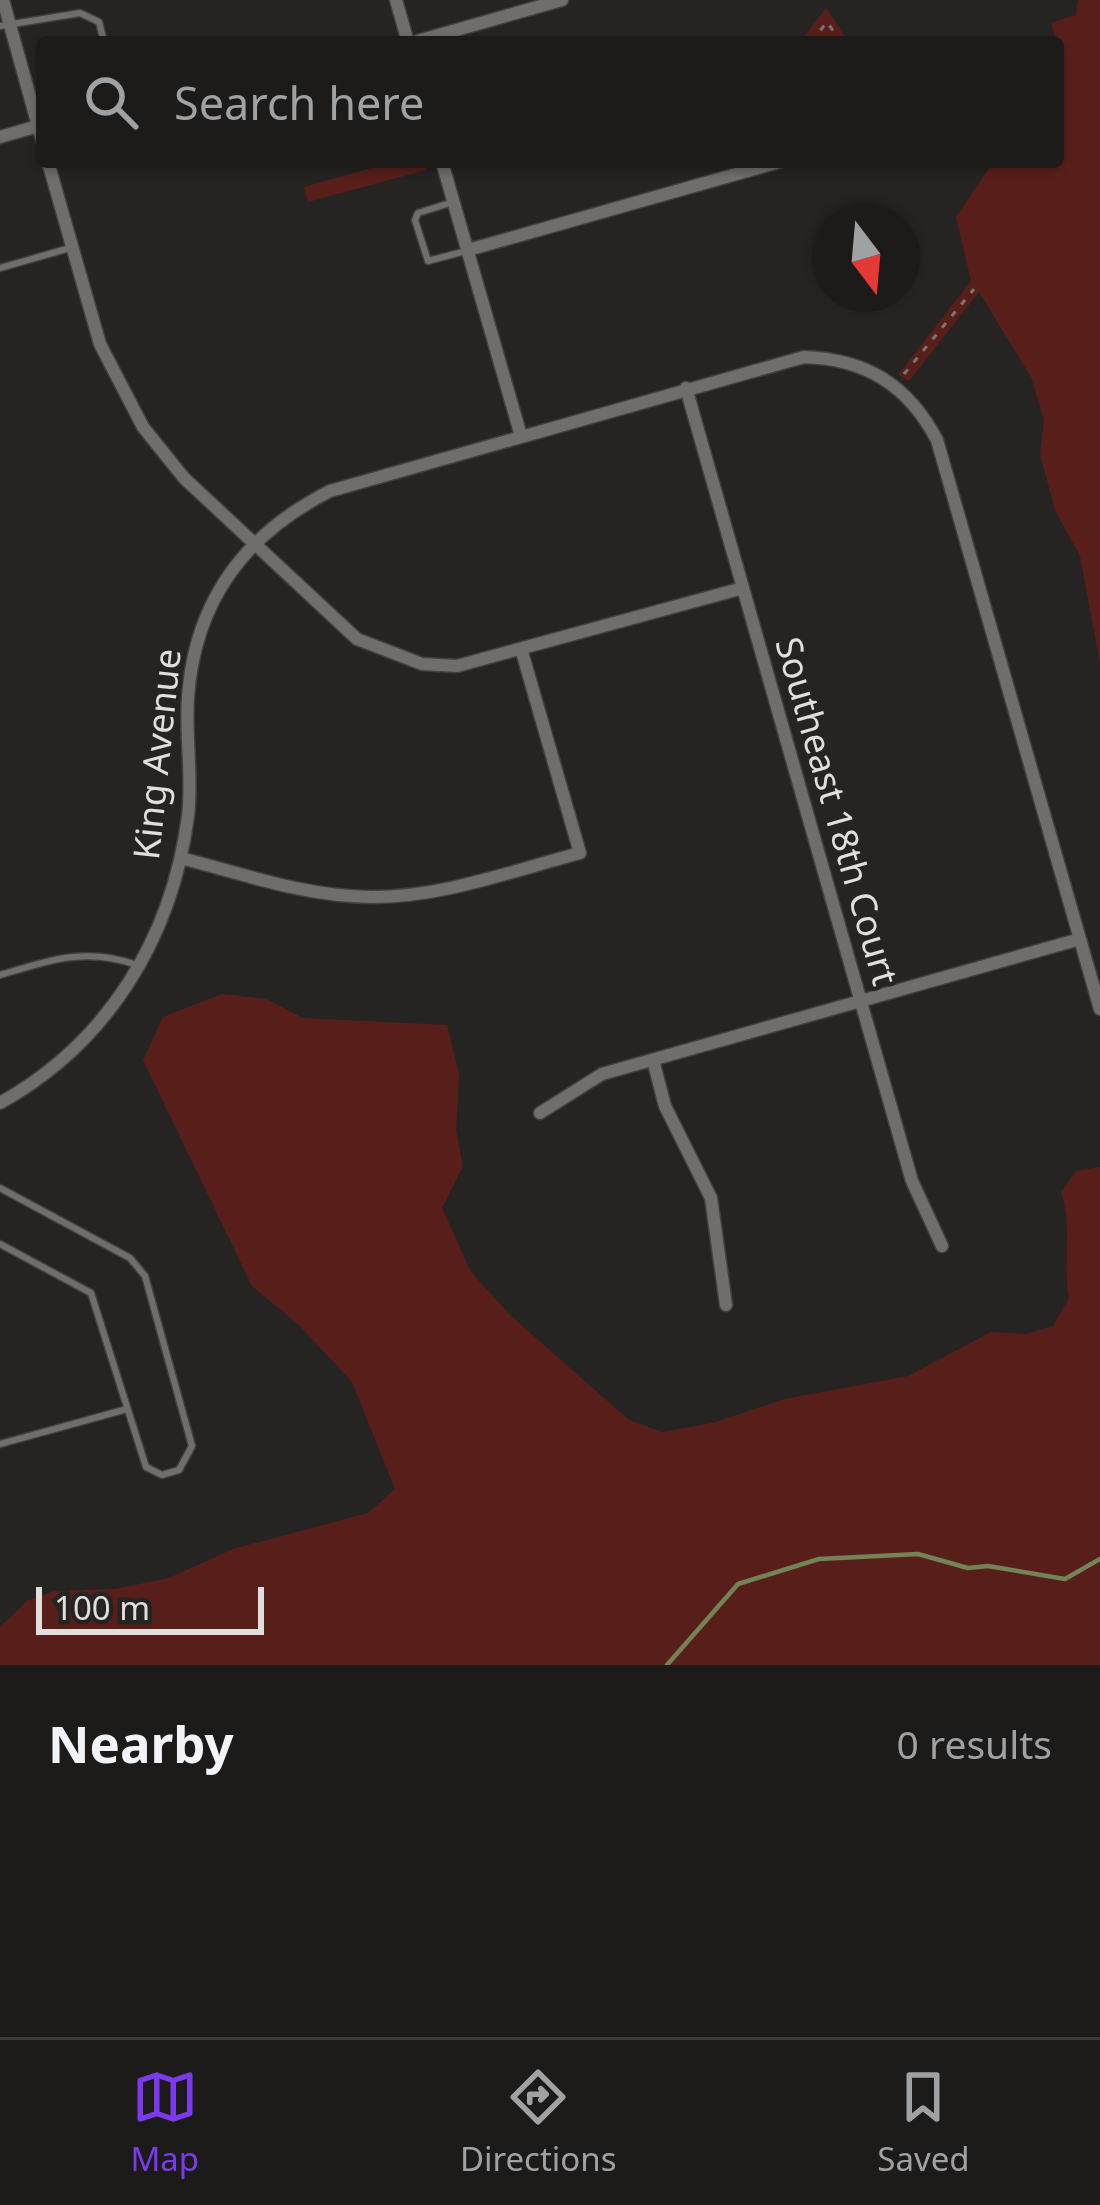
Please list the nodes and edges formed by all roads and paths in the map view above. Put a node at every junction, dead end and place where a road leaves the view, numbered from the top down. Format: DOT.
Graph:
graph roads {
  1 [pos="2,0"];
  2 [pos="396,0"];
  3 [pos="562,0"];
  4 [pos="5,25"];
  5 [pos="101,36"];
  6 [pos="409,36"];
  7 [pos="433,36"];
  8 [pos="816,36"];
  9 [pos="837,36"];
  10 [pos="36,121"];
  11 [pos="36,133"];
  12 [pos="0,137"];
  13 [pos="50,168"];
  14 [pos="444,168"];
  15 [pos="758,168"];
  16 [pos="454,202"];
  17 [pos="73,247"];
  18 [pos="468,250"];
  19 [pos="0,268"];
  20 [pos="974,289"];
  21 [pos="896,385"];
  22 [pos="686,388"];
  23 [pos="520,436"];
  24 [pos="250,544"];
  25 [pos="742,588"];
  26 [pos="522,652"];
  27 [pos="181,858"];
  28 [pos="1080,939"];
  29 [pos="140,966"];
  30 [pos="0,975"];
  31 [pos="860,1001"];
  32 [pos="1100,1009"];
  33 [pos="653,1060"];
  34 [pos="0,1103"];
  35 [pos="540,1113"];
  36 [pos="0,1188"];
  37 [pos="0,1244"];
  38 [pos="942,1246"];
  39 [pos="726,1305"];
  40 [pos="127,1408"];
  41 [pos="0,1444"];
  1 -- 4 [label="street"];
  2 -- 6 [label="street"];
  3 -- 7 [label="street"];
  4 -- 5 [label="lane"];
  4 -- 10 [label="street"];
  8 -- 9 [label="path"];
  11 -- 12 [label="street"];
  13 -- 17 [label="street"];
  14 -- 16 [label="street"];
  15 -- 18 [label="street"];
  16 -- 18 [label="street"];
  16 -- 18 [label="lane"];
  17 -- 19 [label="lane"];
  17 -- 24 [label="street"];
  18 -- 23 [label="street"];
  20 -- 21 [label="path"];
  21 -- 22 [label="street, King Avenue"];
  21 -- 28 [label="street"];
  22 -- 23 [label="street, King Avenue"];
  22 -- 25 [label="street, Southeast 18th Court"];
  23 -- 24 [label="street, King Avenue"];
  24 -- 26 [label="street"];
  24 -- 27 [label="street, King Avenue"];
  25 -- 26 [label="street"];
  25 -- 31 [label="street, Southeast 18th Court"];
  26 -- 27 [label="street"];
  27 -- 29 [label="street, King Avenue"];
  28 -- 31 [label="street"];
  28 -- 32 [label="street"];
  29 -- 30 [label="lane"];
  29 -- 34 [label="street, King Avenue"];
  31 -- 33 [label="street"];
  31 -- 38 [label="street, Southeast 18th Court"];
  33 -- 35 [label="street"];
  33 -- 39 [label="street"];
  36 -- 40 [label="lane"];
  37 -- 40 [label="lane"];
  40 -- 41 [label="lane"];
}
